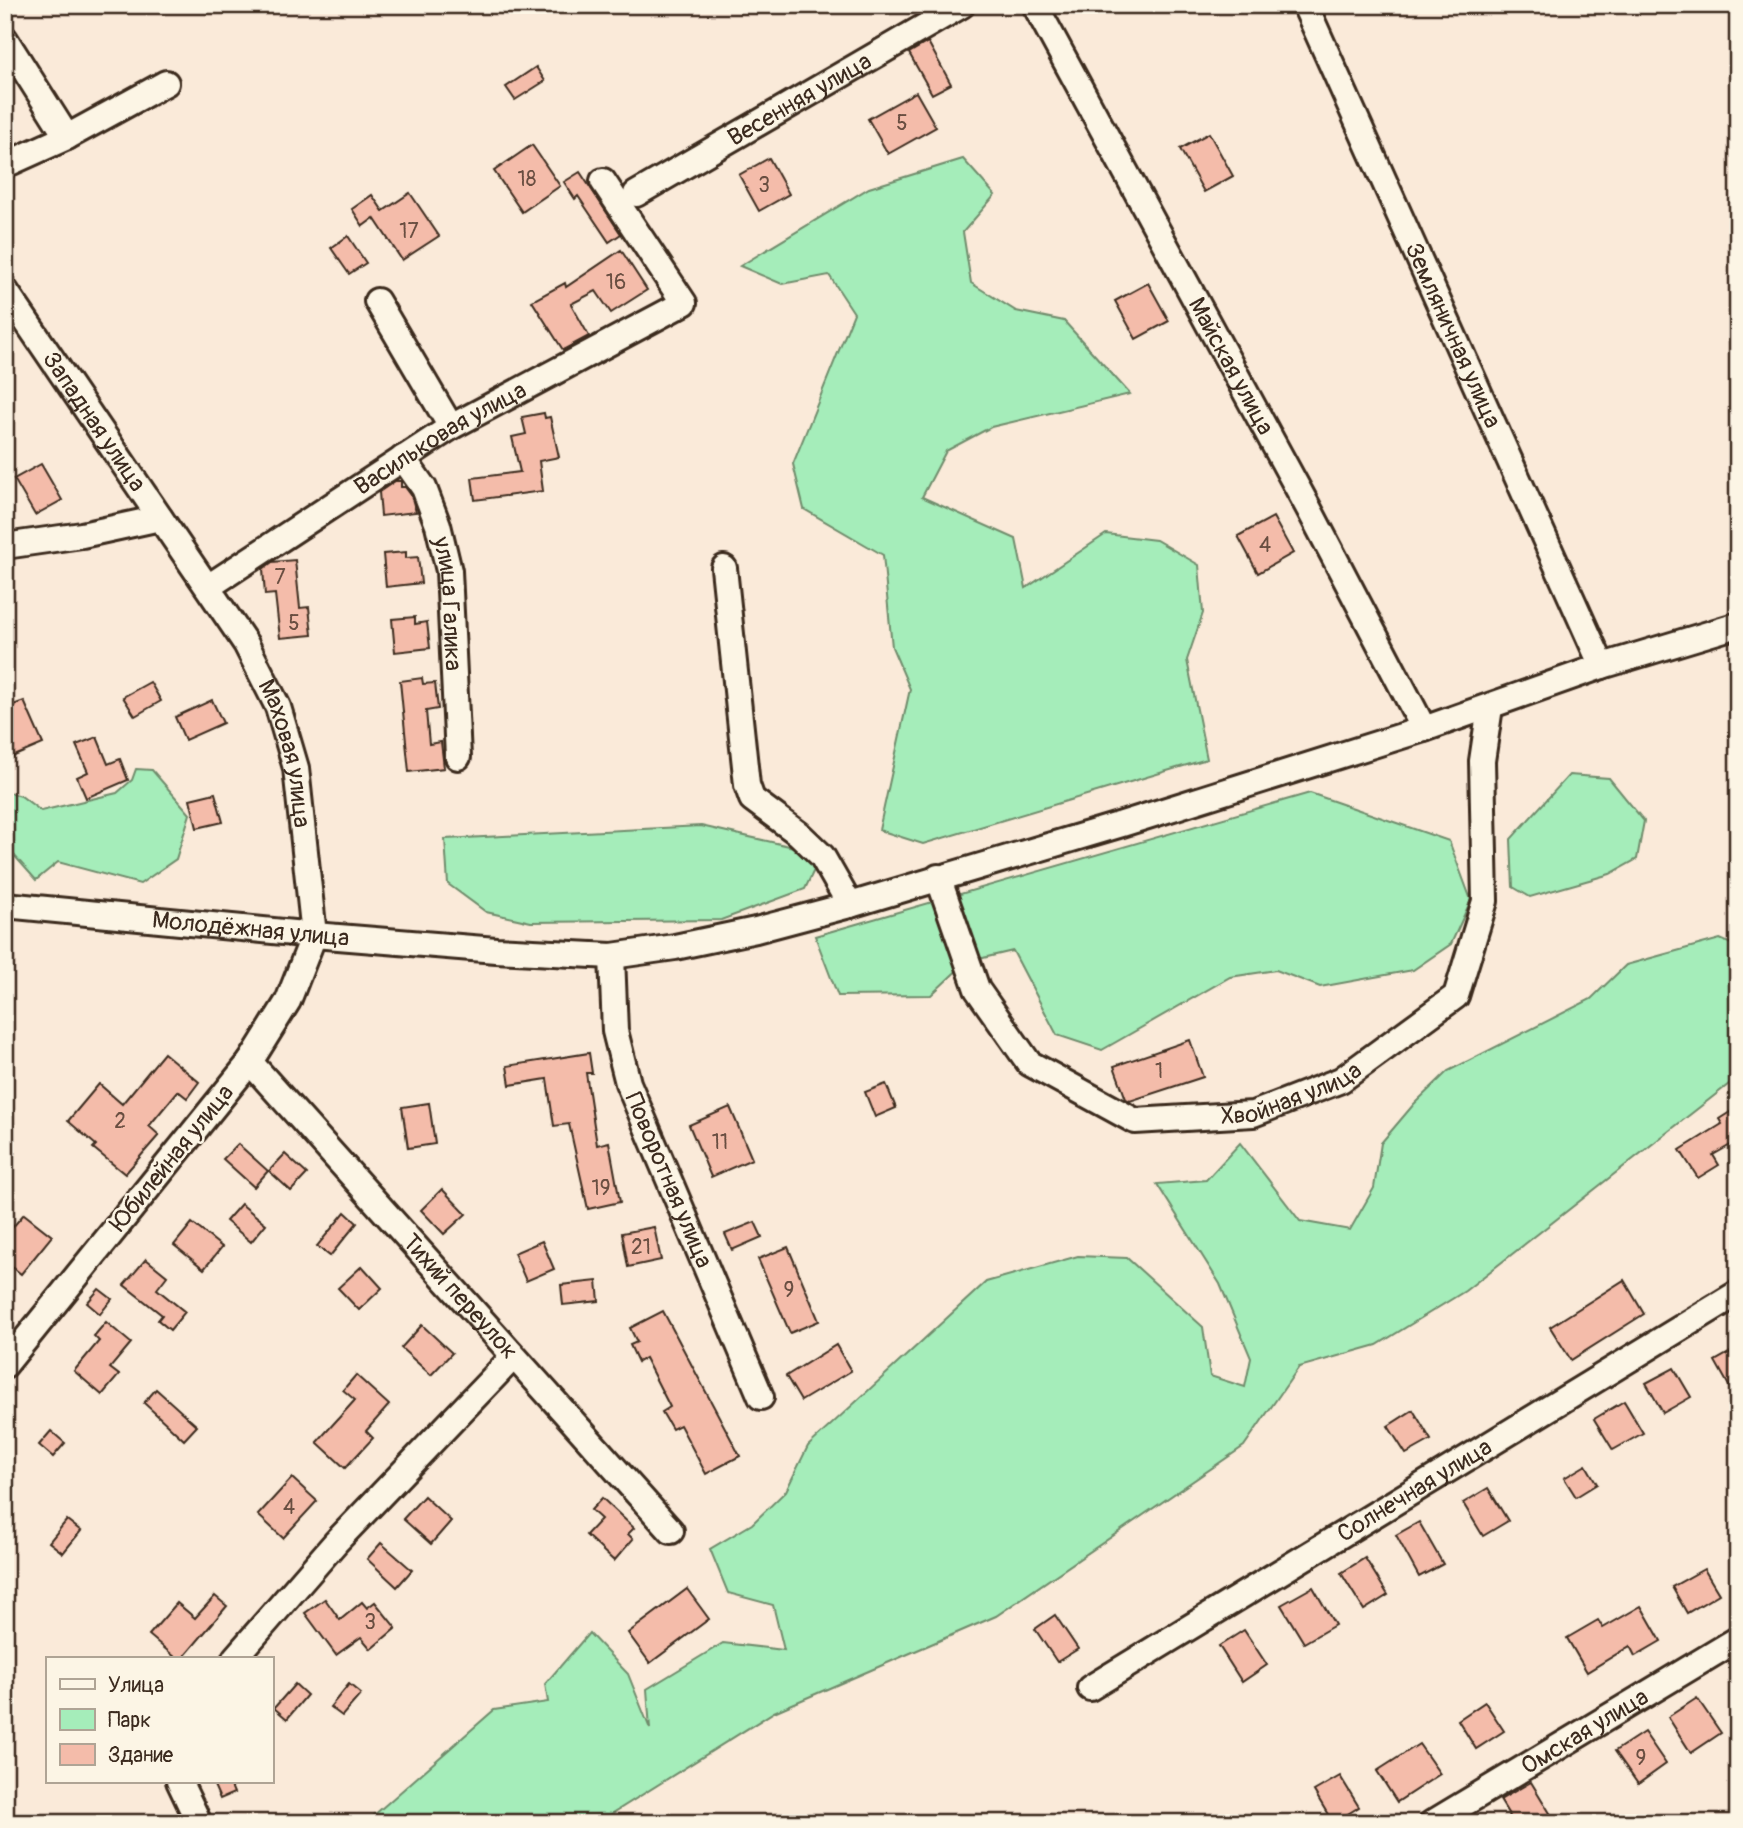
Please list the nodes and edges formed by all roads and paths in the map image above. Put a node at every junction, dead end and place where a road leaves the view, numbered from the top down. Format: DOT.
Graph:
graph roads {
  1 [pos="962,5"];
  2 [pos="1035,5"];
  3 [pos="1306,5"];
  4 [pos="5,39"];
  5 [pos="166,83"];
  6 [pos="67,137"];
  7 [pos="5,165"];
  8 [pos="603,181"];
  9 [pos="636,194"];
  10 [pos="5,290"];
  11 [pos="377,301"];
  12 [pos="451,427"];
  13 [pos="403,458"];
  14 [pos="160,518"];
  15 [pos="5,546"];
  16 [pos="724,568"];
  17 [pos="208,587"];
  18 [pos="1738,625"];
  19 [pos="1602,666"];
  20 [pos="1490,706"];
  21 [pos="1424,729"];
  22 [pos="458,757"];
  23 [pos="938,877"];
  24 [pos="5,905"];
  25 [pos="850,905"];
  26 [pos="314,935"];
  27 [pos="612,956"];
  28 [pos="250,1062"];
  29 [pos="1738,1293"];
  30 [pos="513,1357"];
  31 [pos="5,1365"];
  32 [pos="761,1397"];
  33 [pos="671,1531"];
  34 [pos="1738,1639"];
  35 [pos="236,1657"];
  36 [pos="1090,1688"];
  37 [pos="180,1783"];
  38 [pos="199,1823"];
  39 [pos="1432,1823"];
  1 -- 9 [label="street, Весенняя улица"];
  2 -- 21 [label="street, Майская улица"];
  3 -- 19 [label="street, Земляничная улица"];
  4 -- 6 [label="street"];
  5 -- 6 [label="street"];
  6 -- 7 [label="street"];
  8 -- 12 [label="street, Васильковая улица"];
  10 -- 14 [label="street, Западная улица"];
  11 -- 12 [label="street"];
  12 -- 13 [label="street, Васильковая улица"];
  13 -- 17 [label="street, Васильковая улица"];
  13 -- 22 [label="street, улица Галика"];
  14 -- 15 [label="street, Западная улица"];
  14 -- 17 [label="street, Западная улица"];
  16 -- 25 [label="street"];
  17 -- 26 [label="street, Маховая улица"];
  18 -- 19 [label="street, Молодёжная улица"];
  19 -- 20 [label="street, Молодёжная улица"];
  20 -- 21 [label="street, Молодёжная улица"];
  20 -- 23 [label="street, Хвойная улица"];
  21 -- 23 [label="street, Молодёжная улица"];
  23 -- 25 [label="street, Молодёжная улица"];
  24 -- 26 [label="street, Молодёжная улица"];
  25 -- 27 [label="street, Молодёжная улица"];
  26 -- 27 [label="street, Молодёжная улица"];
  26 -- 28 [label="street, Юбилейная улица"];
  27 -- 32 [label="street, Поворотная улица"];
  28 -- 30 [label="street, Тихий переулок"];
  28 -- 31 [label="street, Юбилейная улица"];
  29 -- 36 [label="street, Солнечная улица"];
  30 -- 33 [label="street, Тихий переулок"];
  30 -- 35 [label="street"];
  34 -- 39 [label="street, Омская улица"];
  37 -- 38 [label="street"];
}
